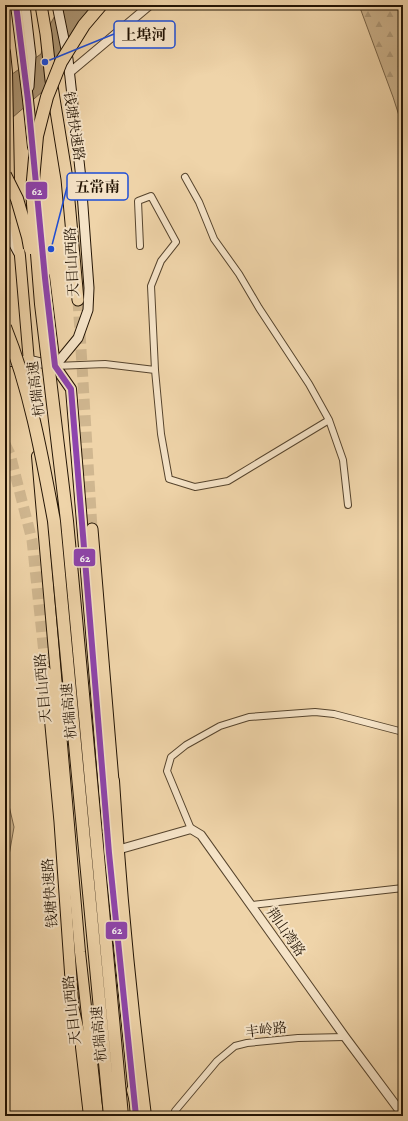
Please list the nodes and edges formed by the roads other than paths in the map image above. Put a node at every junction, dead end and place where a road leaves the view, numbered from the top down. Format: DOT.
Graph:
graph roads {
  1 [pos="16,5"];
  2 [pos="25,5"];
  3 [pos="41,5"];
  4 [pos="101,5"];
  5 [pos="150,5"];
  6 [pos="57,6"];
  7 [pos="5,52"];
  8 [pos="27,60"];
  9 [pos="70,73"];
  10 [pos="5,175"];
  11 [pos="185,177"];
  12 [pos="5,220"];
  13 [pos="140,246"];
  14 [pos="20,256"];
  15 [pos="78,300"];
  16 [pos="41,304"];
  17 [pos="5,326"];
  18 [pos="28,360"];
  19 [pos="5,362"];
  20 [pos="55,366"];
  21 [pos="155,370"];
  22 [pos="329,420"];
  23 [pos="348,505"];
  24 [pos="92,529"];
  25 [pos="46,672"];
  26 [pos="403,732"];
  27 [pos="113,781"];
  28 [pos="191,829"];
  29 [pos="113,851"];
  30 [pos="403,888"];
  31 [pos="250,905"];
  32 [pos="345,1037"];
  33 [pos="82,1047"];
  34 [pos="133,1090"];
  35 [pos="95,1115"];
  36 [pos="403,1115"];
  37 [pos="110,1116"];
  38 [pos="122,1116"];
  39 [pos="136,1116"];
  40 [pos="140,1116"];
  41 [pos="145,1116"];
  42 [pos="176,1116"];
  1 -- 8 [label="main road, 天目山西路"];
  2 -- 8 [label="main road, 天目山西路"];
  3 -- 15 [label="highway, 钱塘快速路"];
  4 -- 16 [label="highway, bridge"];
  5 -- 9 [label="street"];
  6 -- 9 [label="main road, 天目山西路"];
  7 -- 14 [label="main road, 天目山西路"];
  8 -- 20 [label="main road, 天目山西路"];
  9 -- 20 [label="main road, 天目山西路"];
  10 -- 16 [label="highway, bridge"];
  11 -- 22 [label="street"];
  12 -- 14 [label="main road, 天目山西路"];
  13 -- 21 [label="street"];
  14 -- 18 [label="main road, 天目山西路"];
  16 -- 38 [label="highway, 杭瑞高速, bridge"];
  17 -- 37 [label="highway, 杭瑞高速, bridge"];
  18 -- 19 [label="main road"];
  18 -- 20 [label="main road"];
  18 -- 35 [label="main road, 天目山西路"];
  20 -- 21 [label="street"];
  20 -- 29 [label="main road, 天目山西路"];
  21 -- 22 [label="street"];
  22 -- 23 [label="street"];
  24 -- 27 [label="highway"];
  25 -- 33 [label="highway, 钱塘快速路"];
  26 -- 28 [label="street"];
  27 -- 29 [label="highway"];
  28 -- 29 [label="street"];
  28 -- 31 [label="street, 荆山湾路"];
  29 -- 34 [label="main road, 天目山西路"];
  29 -- 41 [label="highway"];
  30 -- 31 [label="street"];
  31 -- 32 [label="street, 荆山湾路"];
  32 -- 36 [label="street, 荆山湾路"];
  32 -- 42 [label="street, 丰岭路"];
  33 -- 35 [label="highway"];
  34 -- 39 [label="main road, 天目山西路"];
  34 -- 40 [label="highway"];
}
